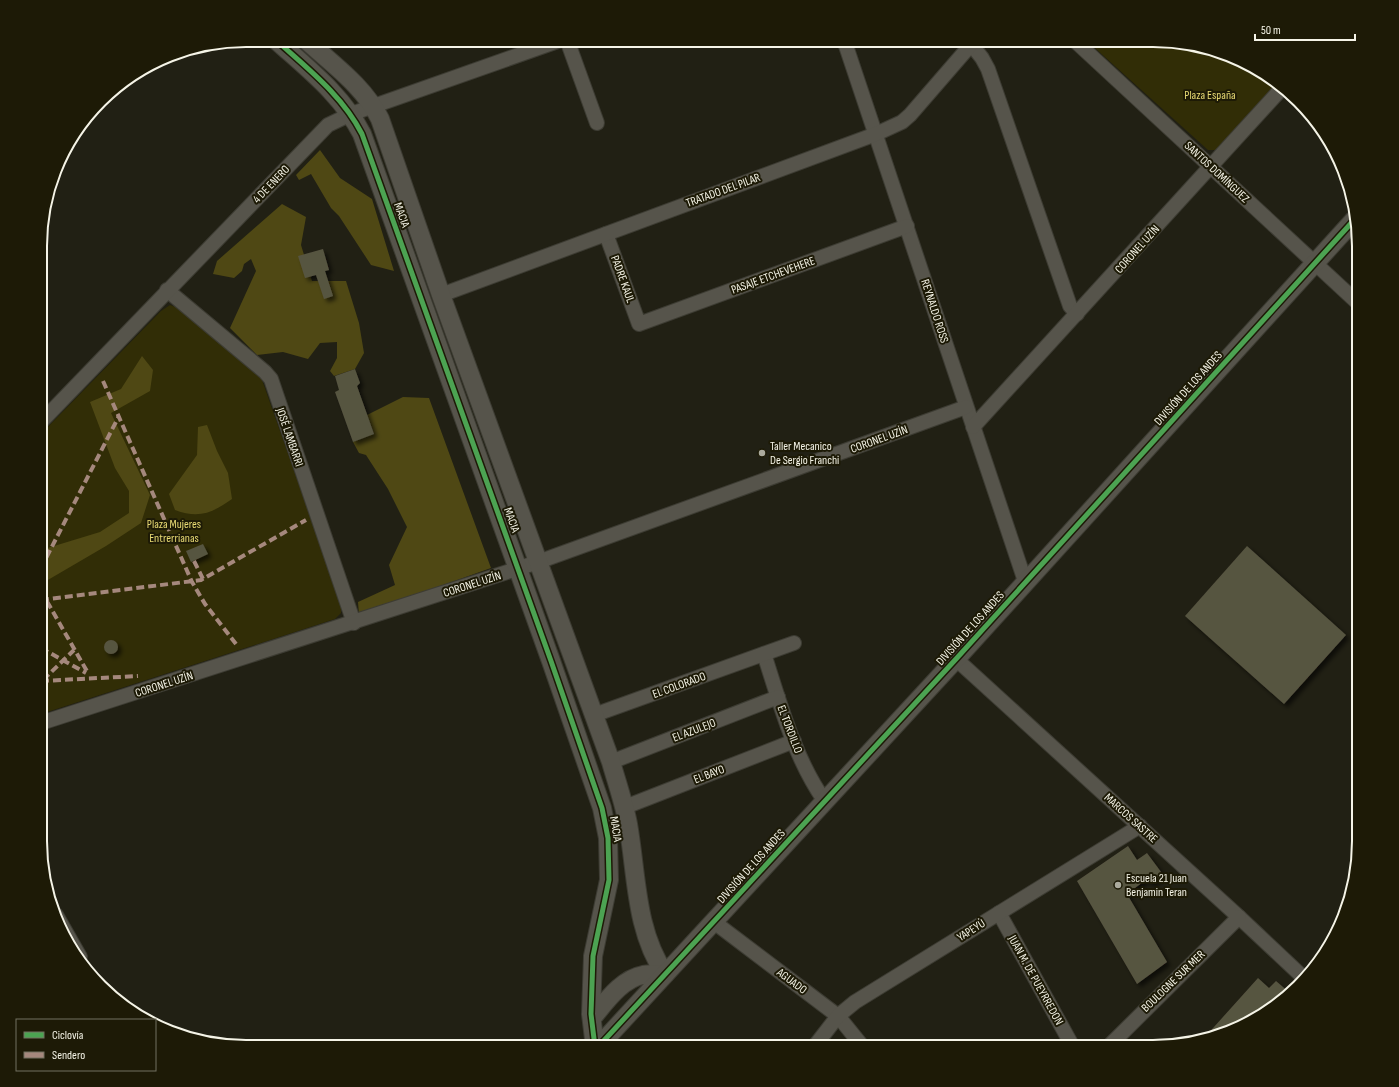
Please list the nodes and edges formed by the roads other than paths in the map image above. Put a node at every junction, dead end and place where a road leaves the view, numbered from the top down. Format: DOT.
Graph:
graph roads {
  1 [pos="284,47"];
  2 [pos="314,47"];
  3 [pos="541,47"];
  4 [pos="570,47"];
  5 [pos="846,47"];
  6 [pos="969,47"];
  7 [pos="976,47"];
  8 [pos="1082,47"];
  9 [pos="1279,92"];
  10 [pos="373,106"];
  11 [pos="351,114"];
  12 [pos="597,123"];
  13 [pos="876,134"];
  14 [pos="1211,166"];
  15 [pos="1351,224"];
  16 [pos="907,226"];
  17 [pos="606,234"];
  18 [pos="1315,263"];
  19 [pos="167,290"];
  20 [pos="441,295"];
  21 [pos="1352,297"];
  22 [pos="1077,314"];
  23 [pos="639,324"];
  24 [pos="966,407"];
  25 [pos="47,416"];
  26 [pos="973,427"];
  27 [pos="538,562"];
  28 [pos="518,569"];
  29 [pos="1025,581"];
  30 [pos="354,623"];
  31 [pos="794,643"];
  32 [pos="764,654"];
  33 [pos="956,659"];
  34 [pos="778,697"];
  35 [pos="594,715"];
  36 [pos="47,721"];
  37 [pos="794,741"];
  38 [pos="611,762"];
  39 [pos="824,800"];
  40 [pos="625,807"];
  41 [pos="1140,826"];
  42 [pos="999,913"];
  43 [pos="1239,917"];
  44 [pos="714,922"];
  45 [pos="665,974"];
  46 [pos="1301,975"];
  47 [pos="838,1016"];
  48 [pos="592,1018"];
  49 [pos="596,1040"];
  50 [pos="604,1040"];
  51 [pos="819,1040"];
  52 [pos="857,1040"];
  53 [pos="1069,1040"];
  54 [pos="1115,1040"];
  1 -- 11 [label="street, MACIA"];
  2 -- 10 [label="street, MACIA"];
  3 -- 10 [label="street, 4 DE ENERO"];
  4 -- 12 [label="street"];
  5 -- 13 [label="street, REYNALDO ROSS"];
  6 -- 13 [label="street, TRATADO DEL PILAR"];
  7 -- 22 [label="street"];
  8 -- 14 [label="street, SANTOS DOMÍNGUEZ"];
  9 -- 14 [label="street, CORONEL UZÍN"];
  10 -- 11 [label="street, 4 DE ENERO"];
  10 -- 20 [label="street, MACIA"];
  11 -- 19 [label="street, 4 DE ENERO"];
  11 -- 28 [label="street, MACIA"];
  13 -- 16 [label="street, REYNALDO ROSS"];
  13 -- 17 [label="street, TRATADO DEL PILAR"];
  14 -- 18 [label="street, SANTOS DOMÍNGUEZ"];
  14 -- 22 [label="street, CORONEL UZÍN"];
  15 -- 18 [label="street, DIVISIÓN DE LOS ANDES"];
  16 -- 23 [label="street, PASAJE ETCHEVEHERE"];
  16 -- 24 [label="street, REYNALDO ROSS"];
  17 -- 20 [label="street, TRATADO DEL PILAR"];
  17 -- 23 [label="street, PADRE KAUL"];
  18 -- 21 [label="street, SANTOS DOMÍNGUEZ"];
  18 -- 29 [label="street, DIVISIÓN DE LOS ANDES"];
  19 -- 25 [label="street, 4 DE ENERO"];
  19 -- 30 [label="street, JOSÉ LAMBARRI"];
  20 -- 27 [label="street, MACIA"];
  22 -- 26 [label="street, CORONEL UZÍN"];
  24 -- 26 [label="street, REYNALDO ROSS"];
  24 -- 27 [label="street, CORONEL UZÍN"];
  26 -- 29 [label="street, REYNALDO ROSS"];
  27 -- 28 [label="street, CORONEL UZÍN"];
  27 -- 35 [label="street, MACIA"];
  28 -- 30 [label="street, CORONEL UZÍN"];
  28 -- 48 [label="street, MACIA"];
  29 -- 33 [label="street, DIVISIÓN DE LOS ANDES"];
  30 -- 36 [label="street, CORONEL UZÍN"];
  31 -- 32 [label="street, EL COLORADO"];
  32 -- 34 [label="street, EL TORDILLO"];
  32 -- 35 [label="street, EL COLORADO"];
  33 -- 39 [label="street, DIVISIÓN DE LOS ANDES"];
  33 -- 41 [label="street, MARCOS SASTRE"];
  34 -- 37 [label="street, EL TORDILLO"];
  34 -- 38 [label="street, EL AZULEJO"];
  35 -- 38 [label="street, MACIA"];
  37 -- 39 [label="street, EL TORDILLO"];
  37 -- 40 [label="street, EL BAYO"];
  38 -- 40 [label="street, MACIA"];
  39 -- 44 [label="street, DIVISIÓN DE LOS ANDES"];
  40 -- 45 [label="street, MACIA"];
  41 -- 42 [label="street, YAPEYÚ"];
  41 -- 43 [label="street, MARCOS SASTRE"];
  42 -- 47 [label="street, YAPEYÚ"];
  42 -- 53 [label="street, JUAN M. DE PUEYRREDON"];
  43 -- 46 [label="street, MARCOS SASTRE"];
  43 -- 54 [label="street, BOULOGNE SUR MER"];
  44 -- 45 [label="street, DIVISIÓN DE LOS ANDES"];
  44 -- 47 [label="street, AGUADO"];
  45 -- 48 [label="street"];
  45 -- 50 [label="street, DIVISIÓN DE LOS ANDES"];
  47 -- 51 [label="street, YAPEYÚ"];
  47 -- 52 [label="street, AGUADO"];
  48 -- 49 [label="street, MACIA"];
}
